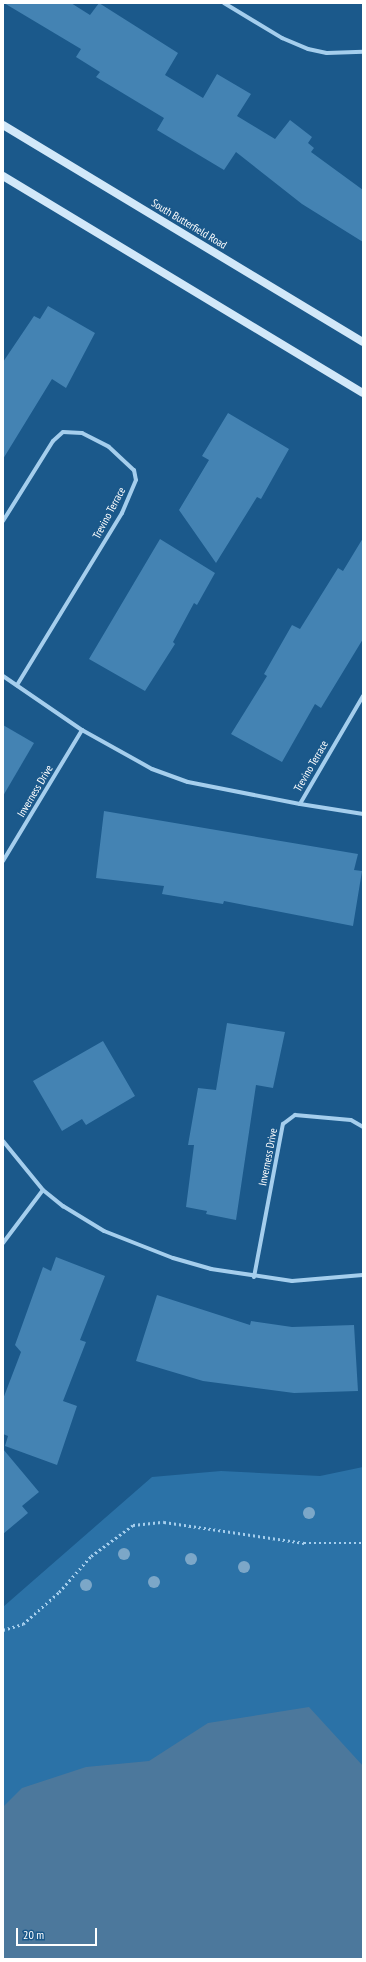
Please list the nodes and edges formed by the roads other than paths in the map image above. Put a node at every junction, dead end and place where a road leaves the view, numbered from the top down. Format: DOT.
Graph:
graph roads {
  1 [pos="224,3"];
  2 [pos="363,52"];
  3 [pos="3,125"];
  4 [pos="3,176"];
  5 [pos="363,342"];
  6 [pos="363,393"];
  7 [pos="3,521"];
  8 [pos="3,676"];
  9 [pos="17,685"];
  10 [pos="363,696"];
  11 [pos="82,730"];
  12 [pos="300,804"];
  13 [pos="363,814"];
  14 [pos="3,861"];
  15 [pos="363,1127"];
  16 [pos="3,1141"];
  17 [pos="43,1190"];
  18 [pos="3,1243"];
  19 [pos="363,1275"];
  20 [pos="254,1277"];
  1 -- 2 [label="street"];
  3 -- 5 [label="main road, South Butterfield Road"];
  4 -- 6 [label="main road"];
  7 -- 9 [label="street, Trevino Terrace"];
  8 -- 9 [label="street, Trevino Terrace"];
  9 -- 11 [label="street, Trevino Terrace"];
  10 -- 12 [label="street, Trevino Terrace"];
  11 -- 12 [label="street, Trevino Terrace"];
  11 -- 14 [label="street, Inverness Drive"];
  12 -- 13 [label="street, Trevino Terrace"];
  15 -- 20 [label="street, Inverness Drive"];
  16 -- 17 [label="street"];
  17 -- 18 [label="street"];
  17 -- 20 [label="street"];
  19 -- 20 [label="street"];
}
